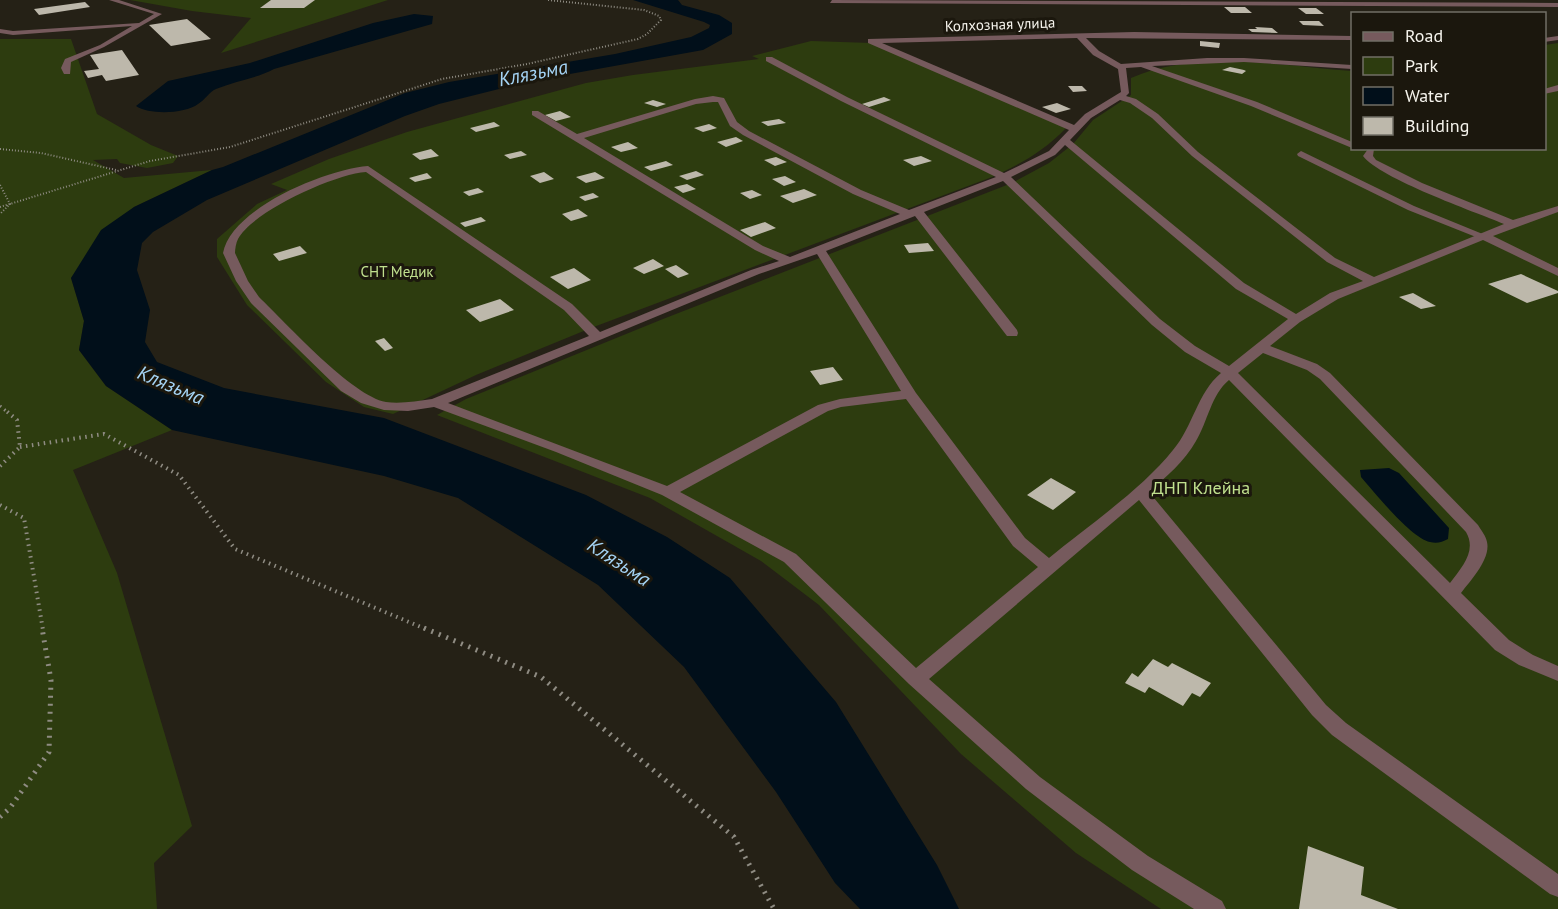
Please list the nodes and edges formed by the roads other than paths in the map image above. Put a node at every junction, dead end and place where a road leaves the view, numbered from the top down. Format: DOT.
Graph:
graph roads {
  1 [pos="111,0"];
  2 [pos="832,1"];
  3 [pos="1558,5"];
  4 [pos="145,23"];
  5 [pos="0,31"];
  6 [pos="1079,35"];
  7 [pos="1351,38"];
  8 [pos="768,59"];
  9 [pos="1141,64"];
  10 [pos="1351,67"];
  11 [pos="1122,68"];
  12 [pos="67,72"];
  13 [pos="1120,97"];
  14 [pos="535,112"];
  15 [pos="1076,129"];
  16 [pos="578,138"];
  17 [pos="1065,140"];
  18 [pos="1351,144"];
  19 [pos="1371,150"];
  20 [pos="1301,154"];
  21 [pos="1004,177"];
  22 [pos="1558,209"];
  23 [pos="913,213"];
  24 [pos="1513,224"];
  25 [pos="1485,237"];
  26 [pos="819,249"];
  27 [pos="790,261"];
  28 [pos="1558,272"];
  29 [pos="1373,281"];
  30 [pos="1296,319"];
  31 [pos="1012,333"];
  32 [pos="597,337"];
  33 [pos="1260,347"];
  34 [pos="1229,372"];
  35 [pos="910,394"];
  36 [pos="435,403"];
  37 [pos="1140,490"];
  38 [pos="668,492"];
  39 [pos="1048,567"];
  40 [pos="1451,594"];
  41 [pos="1558,674"];
  42 [pos="916,679"];
  43 [pos="1558,887"];
  44 [pos="1214,909"];
  1 -- 4 [label="lane"];
  2 -- 3 [label="street"];
  4 -- 5 [label="lane"];
  4 -- 12 [label="lane"];
  6 -- 7 [label="street, Колхозная улица"];
  6 -- 11 [label="street"];
  6 -- 15 [label="street, Колхозная улица"];
  8 -- 21 [label="street"];
  9 -- 10 [label="street"];
  9 -- 11 [label="street"];
  9 -- 18 [label="street"];
  11 -- 13 [label="street"];
  13 -- 15 [label="street"];
  13 -- 29 [label="street"];
  14 -- 16 [label="street"];
  15 -- 17 [label="street"];
  16 -- 23 [label="street"];
  16 -- 27 [label="street"];
  17 -- 21 [label="street"];
  17 -- 30 [label="street"];
  19 -- 24 [label="street"];
  20 -- 25 [label="lane"];
  21 -- 23 [label="street"];
  21 -- 34 [label="street"];
  22 -- 24 [label="street"];
  23 -- 26 [label="street"];
  23 -- 31 [label="street"];
  24 -- 25 [label="street"];
  25 -- 28 [label="street"];
  25 -- 29 [label="street"];
  26 -- 27 [label="street"];
  26 -- 35 [label="street"];
  27 -- 32 [label="street"];
  29 -- 30 [label="street"];
  30 -- 33 [label="street"];
  32 -- 36 [label="street"];
  32 -- 36 [label="street"];
  33 -- 34 [label="street"];
  33 -- 40 [label="street"];
  34 -- 37 [label="street"];
  34 -- 40 [label="street"];
  35 -- 38 [label="street"];
  35 -- 39 [label="street"];
  36 -- 38 [label="street"];
  37 -- 39 [label="street"];
  37 -- 43 [label="street"];
  38 -- 42 [label="street"];
  39 -- 42 [label="street"];
  40 -- 41 [label="street"];
  42 -- 44 [label="street"];
}
